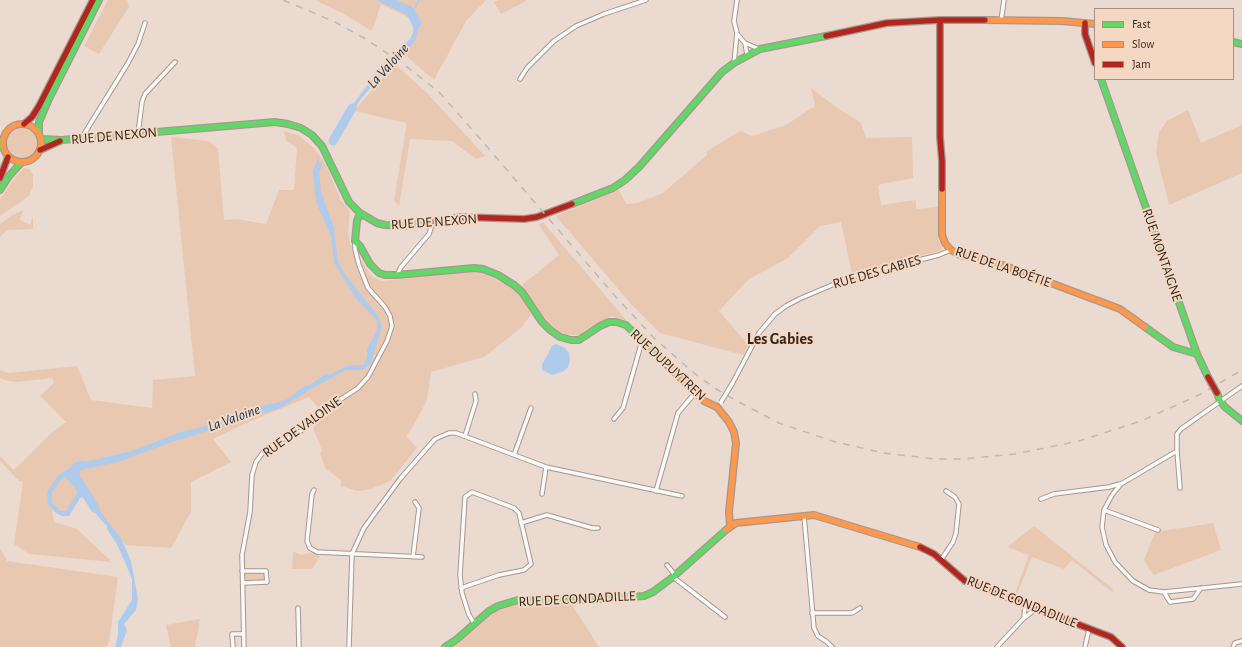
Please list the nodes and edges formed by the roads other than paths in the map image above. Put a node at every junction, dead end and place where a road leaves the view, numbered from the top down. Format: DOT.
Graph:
graph roads {
  1 [pos="93,0"];
  2 [pos="99,0"];
  3 [pos="646,0"];
  4 [pos="737,0"];
  5 [pos="1004,0"];
  6 [pos="940,20"];
  7 [pos="1001,21"];
  8 [pos="145,23"];
  9 [pos="1084,23"];
  10 [pos="1094,24"];
  11 [pos="737,33"];
  12 [pos="745,43"];
  13 [pos="760,49"];
  14 [pos="747,55"];
  15 [pos="1094,59"];
  16 [pos="175,62"];
  17 [pos="734,63"];
  18 [pos="520,79"];
  19 [pos="1101,80"];
  20 [pos="24,124"];
  21 [pos="138,134"];
  22 [pos="40,136"];
  23 [pos="81,138"];
  24 [pos="62,140"];
  25 [pos="2,141"];
  26 [pos="2,148"];
  27 [pos="40,150"];
  28 [pos="8,157"];
  29 [pos="21,163"];
  30 [pos="0,178"];
  31 [pos="0,190"];
  32 [pos="360,213"];
  33 [pos="432,221"];
  34 [pos="355,241"];
  35 [pos="951,250"];
  36 [pos="397,275"];
  37 [pos="642,341"];
  38 [pos="1197,354"];
  39 [pos="1242,386"];
  40 [pos="695,393"];
  41 [pos="475,394"];
  42 [pos="1220,402"];
  43 [pos="717,407"];
  44 [pos="531,408"];
  45 [pos="614,419"];
  46 [pos="1242,421"];
  47 [pos="465,436"];
  48 [pos="1177,451"];
  49 [pos="514,455"];
  50 [pos="546,468"];
  51 [pos="1121,484"];
  52 [pos="1180,488"];
  53 [pos="314,490"];
  54 [pos="656,490"];
  55 [pos="946,491"];
  56 [pos="542,494"];
  57 [pos="682,496"];
  58 [pos="1041,499"];
  59 [pos="415,502"];
  60 [pos="1104,510"];
  61 [pos="804,516"];
  62 [pos="521,523"];
  63 [pos="730,526"];
  64 [pos="598,528"];
  65 [pos="1158,530"];
  66 [pos="352,554"];
  67 [pos="413,557"];
  68 [pos="422,557"];
  69 [pos="941,560"];
  70 [pos="667,565"];
  71 [pos="242,570"];
  72 [pos="674,576"];
  73 [pos="243,583"];
  74 [pos="1242,584"];
  75 [pos="461,588"];
  76 [pos="1201,588"];
  77 [pos="1164,592"];
  78 [pos="1025,604"];
  79 [pos="298,608"];
  80 [pos="860,608"];
  81 [pos="1037,608"];
  82 [pos="812,613"];
  83 [pos="726,617"];
  84 [pos="1024,618"];
  85 [pos="474,623"];
  86 [pos="1089,629"];
  87 [pos="243,634"];
  88 [pos="1242,641"];
  89 [pos="233,647"];
  90 [pos="244,647"];
  91 [pos="299,647"];
  92 [pos="349,647"];
  93 [pos="445,647"];
  94 [pos="832,647"];
  95 [pos="996,647"];
  96 [pos="1085,647"];
  97 [pos="1122,647"];
  98 [pos="1233,647"];
  1 -- 20 [label="street"];
  2 -- 22 [label="street"];
  3 -- 18 [label="street"];
  4 -- 11 [label="street"];
  5 -- 7 [label="street"];
  6 -- 7 [label="street, RUE DE NEXON"];
  6 -- 13 [label="street, RUE DE NEXON"];
  6 -- 35 [label="street, RUE DE LA BOÉTIE"];
  7 -- 9 [label="street, RUE DE NEXON"];
  8 -- 23 [label="street"];
  9 -- 10 [label="street, RUE DE NEXON"];
  9 -- 15 [label="street"];
  11 -- 12 [label="street"];
  11 -- 17 [label="street"];
  12 -- 13 [label="street"];
  12 -- 14 [label="street"];
  13 -- 14 [label="street, RUE DE NEXON"];
  14 -- 17 [label="street, RUE DE NEXON"];
  16 -- 21 [label="street"];
  17 -- 33 [label="street, RUE DE NEXON"];
  19 -- 38 [label="street, RUE MONTAIGNE"];
  20 -- 22 [label="street"];
  20 -- 25 [label="street"];
  21 -- 23 [label="street, RUE DE NEXON"];
  21 -- 32 [label="street, RUE DE NEXON"];
  22 -- 24 [label="street, RUE DE NEXON"];
  22 -- 27 [label="street"];
  23 -- 24 [label="street, RUE DE NEXON"];
  24 -- 27 [label="street, RUE DE NEXON"];
  25 -- 26 [label="street"];
  26 -- 28 [label="street"];
  27 -- 29 [label="street"];
  28 -- 29 [label="street"];
  28 -- 30 [label="street"];
  29 -- 31 [label="street"];
  32 -- 33 [label="street, RUE DE NEXON"];
  32 -- 34 [label="street, RUE DE VALOINE"];
  33 -- 36 [label="street"];
  34 -- 36 [label="street, RUE DUPUYTREN"];
  34 -- 71 [label="street, RUE DE VALOINE"];
  35 -- 38 [label="street, RUE DE LA BOÉTIE"];
  35 -- 43 [label="street, RUE DES GABIES, bridge"];
  36 -- 37 [label="street, RUE DUPUYTREN"];
  37 -- 40 [label="street, RUE DUPUYTREN"];
  37 -- 45 [label="street"];
  38 -- 42 [label="street, RUE MONTAIGNE, bridge"];
  39 -- 42 [label="street"];
  40 -- 43 [label="street, RUE DUPUYTREN"];
  40 -- 54 [label="street"];
  41 -- 47 [label="street"];
  42 -- 46 [label="street"];
  42 -- 48 [label="street"];
  43 -- 63 [label="street, RUE DUPUYTREN"];
  44 -- 49 [label="street"];
  47 -- 49 [label="street"];
  47 -- 66 [label="street"];
  48 -- 51 [label="street"];
  48 -- 52 [label="street"];
  49 -- 50 [label="street"];
  50 -- 54 [label="street"];
  50 -- 56 [label="street"];
  51 -- 58 [label="street"];
  51 -- 60 [label="street"];
  53 -- 66 [label="street"];
  54 -- 57 [label="street"];
  55 -- 69 [label="street"];
  59 -- 67 [label="street"];
  60 -- 65 [label="street"];
  60 -- 77 [label="street"];
  61 -- 63 [label="street, RUE DE CONDADILLE"];
  61 -- 69 [label="street, RUE DE CONDADILLE"];
  61 -- 82 [label="street"];
  62 -- 64 [label="street"];
  62 -- 75 [label="street"];
  62 -- 75 [label="street"];
  63 -- 72 [label="street, RUE DE CONDADILLE"];
  66 -- 67 [label="street"];
  66 -- 92 [label="street"];
  67 -- 68 [label="street"];
  69 -- 78 [label="street, RUE DE CONDADILLE"];
  70 -- 72 [label="street"];
  71 -- 73 [label="street, RUE DE VALOINE"];
  71 -- 73 [label="street"];
  72 -- 83 [label="street"];
  72 -- 85 [label="street, RUE DE CONDADILLE"];
  73 -- 87 [label="street, RUE DE VALOINE"];
  74 -- 76 [label="street"];
  75 -- 85 [label="street"];
  76 -- 77 [label="street"];
  76 -- 77 [label="street"];
  78 -- 81 [label="street, RUE DE CONDADILLE"];
  78 -- 84 [label="street"];
  79 -- 91 [label="street"];
  80 -- 82 [label="street"];
  81 -- 84 [label="street"];
  81 -- 86 [label="street, RUE DE CONDADILLE"];
  82 -- 94 [label="street"];
  84 -- 95 [label="street"];
  85 -- 93 [label="street, RUE DE CONDADILLE"];
  86 -- 96 [label="street"];
  86 -- 97 [label="street, RUE DE CONDADILLE"];
  87 -- 89 [label="street"];
  87 -- 90 [label="street, RUE DE VALOINE"];
  88 -- 98 [label="street"];
}
